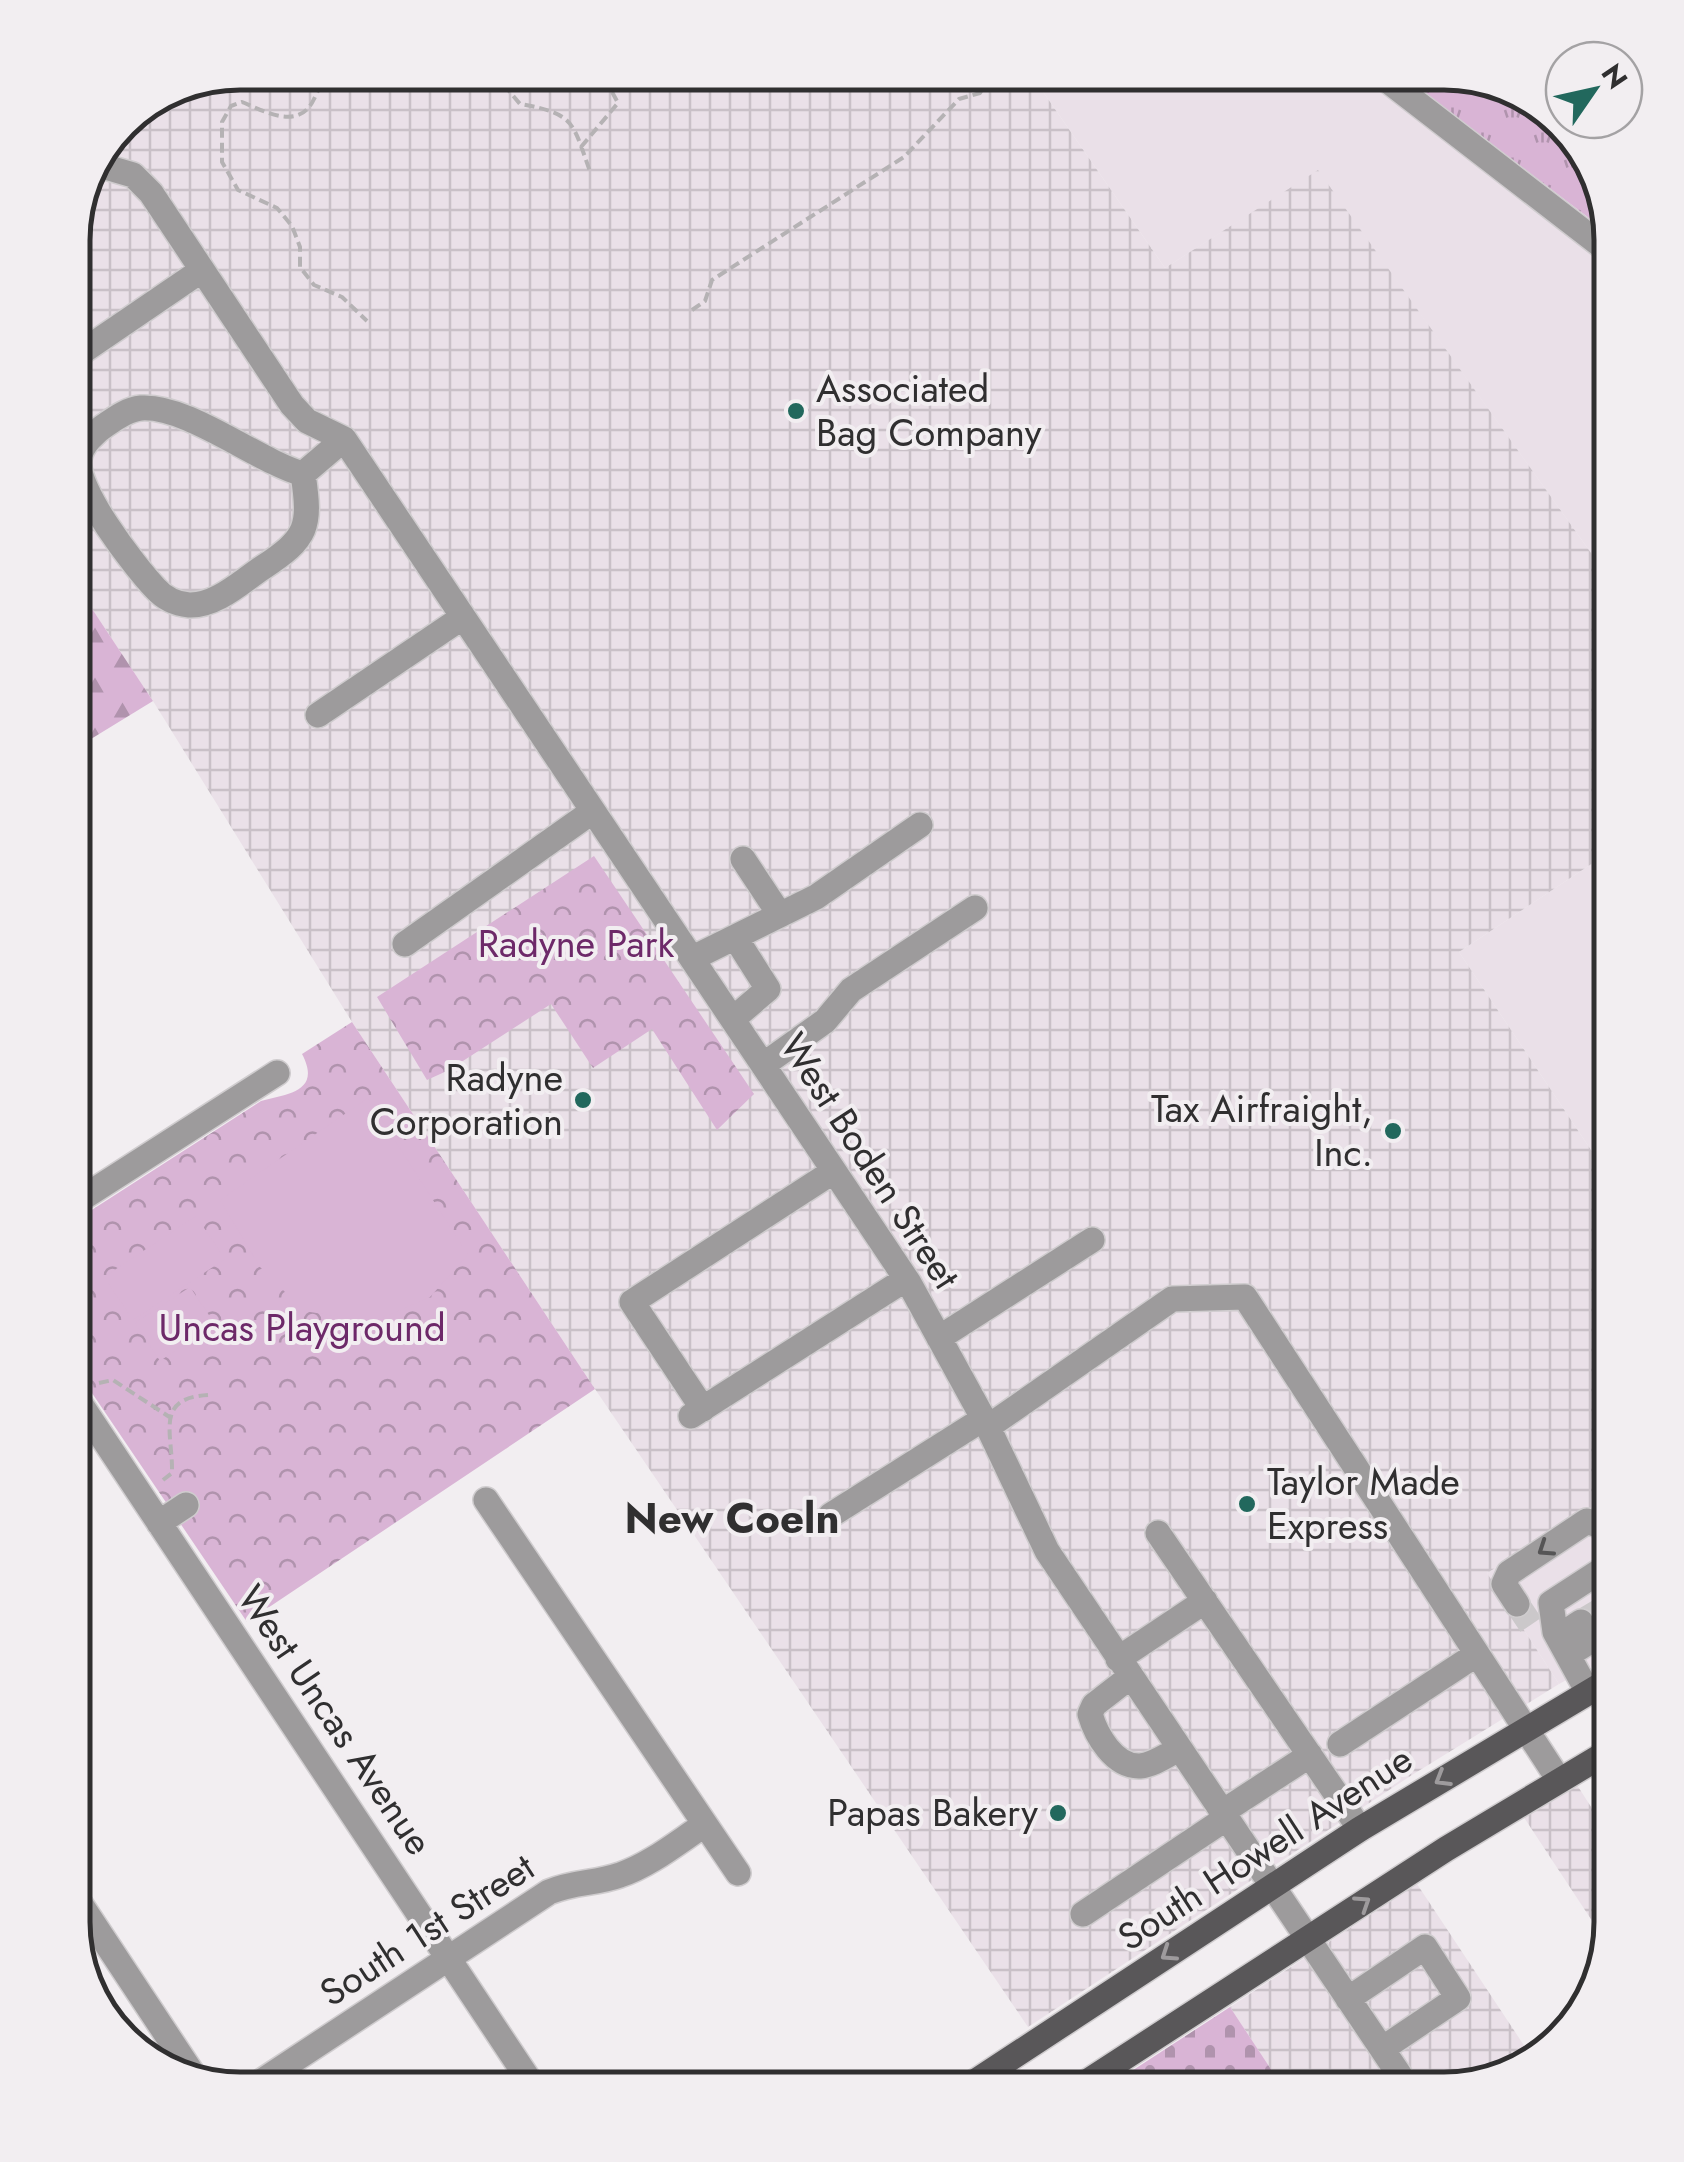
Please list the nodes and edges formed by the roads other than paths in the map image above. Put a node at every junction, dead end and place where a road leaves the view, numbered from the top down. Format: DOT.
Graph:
graph roads {
  1 [pos="1400,90"];
  2 [pos="109,168"];
  3 [pos="1594,239"];
  4 [pos="202,270"];
  5 [pos="90,346"];
  6 [pos="90,439"];
  7 [pos="344,439"];
  8 [pos="303,474"];
  9 [pos="90,495"];
  10 [pos="463,617"];
  11 [pos="318,715"];
  12 [pos="593,811"];
  13 [pos="920,825"];
  14 [pos="743,859"];
  15 [pos="975,908"];
  16 [pos="780,915"];
  17 [pos="735,937"];
  18 [pos="405,944"];
  19 [pos="693,958"];
  20 [pos="733,1019"];
  21 [pos="763,1066"];
  22 [pos="276,1073"];
  23 [pos="834,1171"];
  24 [pos="90,1193"];
  25 [pos="1092,1240"];
  26 [pos="906,1279"];
  27 [pos="940,1338"];
  28 [pos="90,1418"];
  29 [pos="985,1423"];
  30 [pos="486,1500"];
  31 [pos="186,1505"];
  32 [pos="831,1515"];
  33 [pos="159,1522"];
  34 [pos="1594,1524"];
  35 [pos="1158,1532"];
  36 [pos="1594,1576"];
  37 [pos="1206,1601"];
  38 [pos="1517,1604"];
  39 [pos="1587,1631"];
  40 [pos="1556,1642"];
  41 [pos="1477,1654"];
  42 [pos="1124,1668"];
  43 [pos="1594,1689"];
  44 [pos="1588,1692"];
  45 [pos="1525,1729"];
  46 [pos="1340,1744"];
  47 [pos="1178,1749"];
  48 [pos="1310,1756"];
  49 [pos="1594,1760"];
  50 [pos="1559,1780"];
  51 [pos="1223,1816"];
  52 [pos="704,1825"];
  53 [pos="1360,1828"];
  54 [pos="738,1873"];
  55 [pos="1272,1885"];
  56 [pos="1083,1914"];
  57 [pos="90,1920"];
  58 [pos="1308,1939"];
  59 [pos="449,1959"];
  60 [pos="1348,1999"];
  61 [pos="1382,2050"];
  62 [pos="183,2060"];
  63 [pos="276,2072"];
  64 [pos="524,2072"];
  65 [pos="990,2072"];
  66 [pos="1104,2072"];
  67 [pos="1397,2072"];
  1 -- 3 [label="street"];
  2 -- 4 [label="street"];
  4 -- 5 [label="street"];
  4 -- 7 [label="street"];
  6 -- 8 [label="street"];
  7 -- 8 [label="street"];
  7 -- 10 [label="street, West Boden Street"];
  8 -- 9 [label="street"];
  10 -- 11 [label="street"];
  10 -- 12 [label="street, West Boden Street"];
  12 -- 18 [label="street"];
  12 -- 19 [label="street, West Boden Street"];
  13 -- 16 [label="street"];
  14 -- 16 [label="street"];
  15 -- 21 [label="street"];
  16 -- 17 [label="street"];
  17 -- 19 [label="street"];
  17 -- 20 [label="street"];
  19 -- 20 [label="street, West Boden Street"];
  20 -- 21 [label="street, West Boden Street"];
  21 -- 23 [label="street, West Boden Street"];
  22 -- 24 [label="street"];
  23 -- 26 [label="street, West Boden Street"];
  23 -- 26 [label="street"];
  25 -- 27 [label="street"];
  26 -- 27 [label="street, West Boden Street"];
  27 -- 29 [label="street, West Boden Street"];
  28 -- 33 [label="street, West Uncas Avenue"];
  29 -- 32 [label="street"];
  29 -- 41 [label="street"];
  29 -- 42 [label="street, West Boden Street"];
  30 -- 52 [label="street"];
  31 -- 33 [label="street"];
  33 -- 59 [label="street, West Uncas Avenue"];
  34 -- 38 [label="street, one-way"];
  35 -- 37 [label="street"];
  36 -- 40 [label="street"];
  37 -- 42 [label="street"];
  37 -- 48 [label="street"];
  39 -- 40 [label="street"];
  40 -- 44 [label="street"];
  41 -- 45 [label="street"];
  41 -- 46 [label="street"];
  42 -- 47 [label="street, West Boden Street"];
  42 -- 47 [label="street"];
  43 -- 44 [label="main road, South Howell Avenue"];
  44 -- 45 [label="main road, South Howell Avenue"];
  45 -- 50 [label="street"];
  45 -- 53 [label="main road, South Howell Avenue, one-way"];
  47 -- 51 [label="street, West Boden Street"];
  48 -- 51 [label="street"];
  48 -- 53 [label="street"];
  49 -- 50 [label="main road"];
  58 -- 50 [label="main road, one-way"];
  51 -- 55 [label="street, West Boden Street"];
  51 -- 56 [label="street"];
  52 -- 54 [label="street"];
  52 -- 59 [label="street, South 1st Street"];
  53 -- 55 [label="main road, South Howell Avenue"];
  55 -- 58 [label="street, West Boden Street"];
  55 -- 65 [label="main road, South Howell Avenue, one-way"];
  57 -- 62 [label="street"];
  58 -- 60 [label="street, West Boden Street"];
  58 -- 66 [label="main road"];
  59 -- 63 [label="street, South 1st Street"];
  59 -- 64 [label="street, West Uncas Avenue"];
  60 -- 61 [label="street, West Boden Street"];
  60 -- 61 [label="street"];
  61 -- 67 [label="street, West Boden Street"];
}
